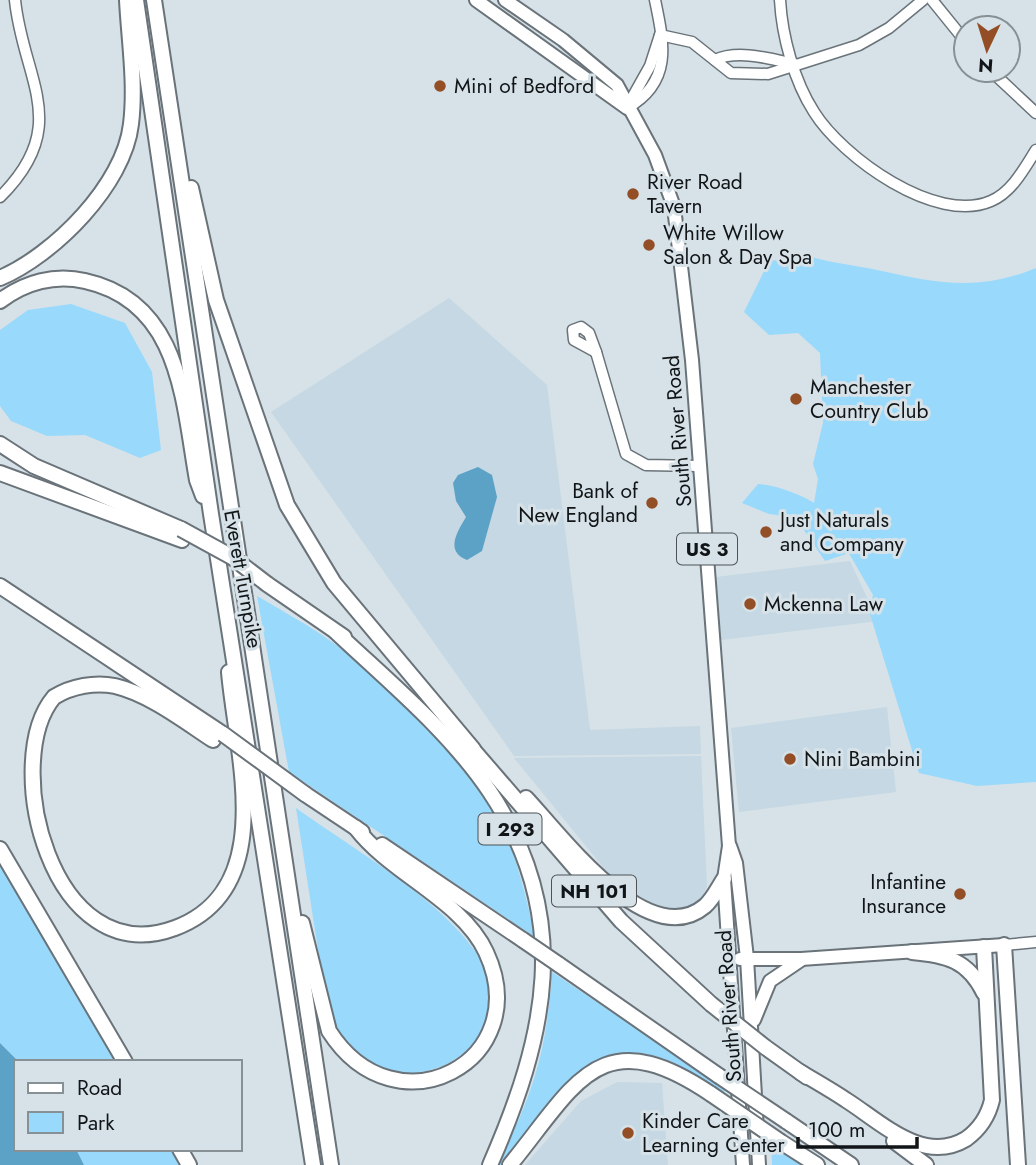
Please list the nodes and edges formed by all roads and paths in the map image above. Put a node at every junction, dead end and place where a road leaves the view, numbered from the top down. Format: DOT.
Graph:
graph roads {
  1 [pos="15,0"];
  2 [pos="127,0"];
  3 [pos="136,0"];
  4 [pos="154,0"];
  5 [pos="476,0"];
  6 [pos="505,0"];
  7 [pos="654,0"];
  8 [pos="780,0"];
  9 [pos="923,0"];
  10 [pos="932,0"];
  11 [pos="952,25"];
  12 [pos="660,35"];
  13 [pos="161,41"];
  14 [pos="715,60"];
  15 [pos="794,64"];
  16 [pos="1005,84"];
  17 [pos="627,108"];
  18 [pos="1036,113"];
  19 [pos="1036,150"];
  20 [pos="0,197"];
  21 [pos="0,278"];
  22 [pos="0,301"];
  23 [pos="596,352"];
  24 [pos="0,444"];
  25 [pos="700,466"];
  26 [pos="0,473"];
  27 [pos="211,514"];
  28 [pos="181,535"];
  29 [pos="223,580"];
  30 [pos="0,586"];
  31 [pos="336,632"];
  32 [pos="23,728"];
  33 [pos="218,737"];
  34 [pos="473,749"];
  35 [pos="488,768"];
  36 [pos="356,828"];
  37 [pos="281,835"];
  38 [pos="729,846"];
  39 [pos="0,849"];
  40 [pos="724,879"];
  41 [pos="48,885"];
  42 [pos="1036,942"];
  43 [pos="1004,946"];
  44 [pos="984,947"];
  45 [pos="912,952"];
  46 [pos="801,959"];
  47 [pos="747,963"];
  48 [pos="729,965"];
  49 [pos="987,999"];
  50 [pos="752,1028"];
  51 [pos="124,1060"];
  52 [pos="800,1072"];
  53 [pos="313,1165"];
  54 [pos="331,1165"];
  55 [pos="490,1165"];
  56 [pos="510,1165"];
  57 [pos="743,1165"];
  58 [pos="759,1165"];
  59 [pos="817,1165"];
  60 [pos="851,1165"];
  61 [pos="926,1165"];
  62 [pos="1018,1165"];
  1 -- 20 [label="street"];
  2 -- 21 [label="highway"];
  3 -- 27 [label="highway, Everett Turnpike"];
  4 -- 13 [label="highway, Everett Turnpike"];
  5 -- 17 [label="main road, South River Road / US 3"];
  6 -- 17 [label="main road, South River Road / US 3"];
  7 -- 12 [label="street"];
  8 -- 15 [label="street"];
  9 -- 15 [label="street"];
  10 -- 11 [label="street"];
  12 -- 14 [label="street"];
  12 -- 17 [label="street"];
  13 -- 34 [label="highway"];
  13 -- 37 [label="highway, Everett Turnpike"];
  14 -- 15 [label="street"];
  14 -- 15 [label="street"];
  15 -- 19 [label="street"];
  16 -- 18 [label="street"];
  17 -- 25 [label="main road, South River Road / US 3"];
  22 -- 27 [label="highway"];
  23 -- 25 [label="street"];
  24 -- 28 [label="highway"];
  25 -- 38 [label="main road, South River Road / US 3"];
  26 -- 28 [label="highway, I 293"];
  27 -- 29 [label="highway, Everett Turnpike"];
  28 -- 31 [label="highway, I 293, bridge"];
  29 -- 41 [label="highway"];
  29 -- 53 [label="highway, Everett Turnpike"];
  30 -- 33 [label="highway"];
  31 -- 34 [label="highway, NH 101"];
  31 -- 55 [label="highway, I 293"];
  32 -- 33 [label="highway"];
  33 -- 36 [label="highway, bridge"];
  34 -- 35 [label="highway, NH 101"];
  35 -- 40 [label="highway"];
  35 -- 52 [label="highway, NH 101, bridge"];
  36 -- 37 [label="highway"];
  36 -- 60 [label="highway, bridge"];
  37 -- 54 [label="highway, Everett Turnpike"];
  38 -- 40 [label="main road, South River Road / US 3"];
  38 -- 47 [label="main road, South River Road / US 3"];
  39 -- 51 [label="highway"];
  40 -- 48 [label="main road, South River Road / US 3"];
  42 -- 43 [label="street"];
  43 -- 44 [label="main road"];
  43 -- 62 [label="highway"];
  44 -- 45 [label="main road"];
  44 -- 49 [label="highway"];
  45 -- 46 [label="main road"];
  45 -- 49 [label="highway"];
  46 -- 47 [label="main road"];
  46 -- 50 [label="main road"];
  47 -- 48 [label="main road"];
  47 -- 50 [label="main road, South River Road / US 3"];
  48 -- 57 [label="main road, South River Road / US 3"];
  49 -- 52 [label="highway"];
  50 -- 58 [label="main road, South River Road / US 3"];
  52 -- 61 [label="highway, NH 101"];
  56 -- 59 [label="highway, bridge"];
}
